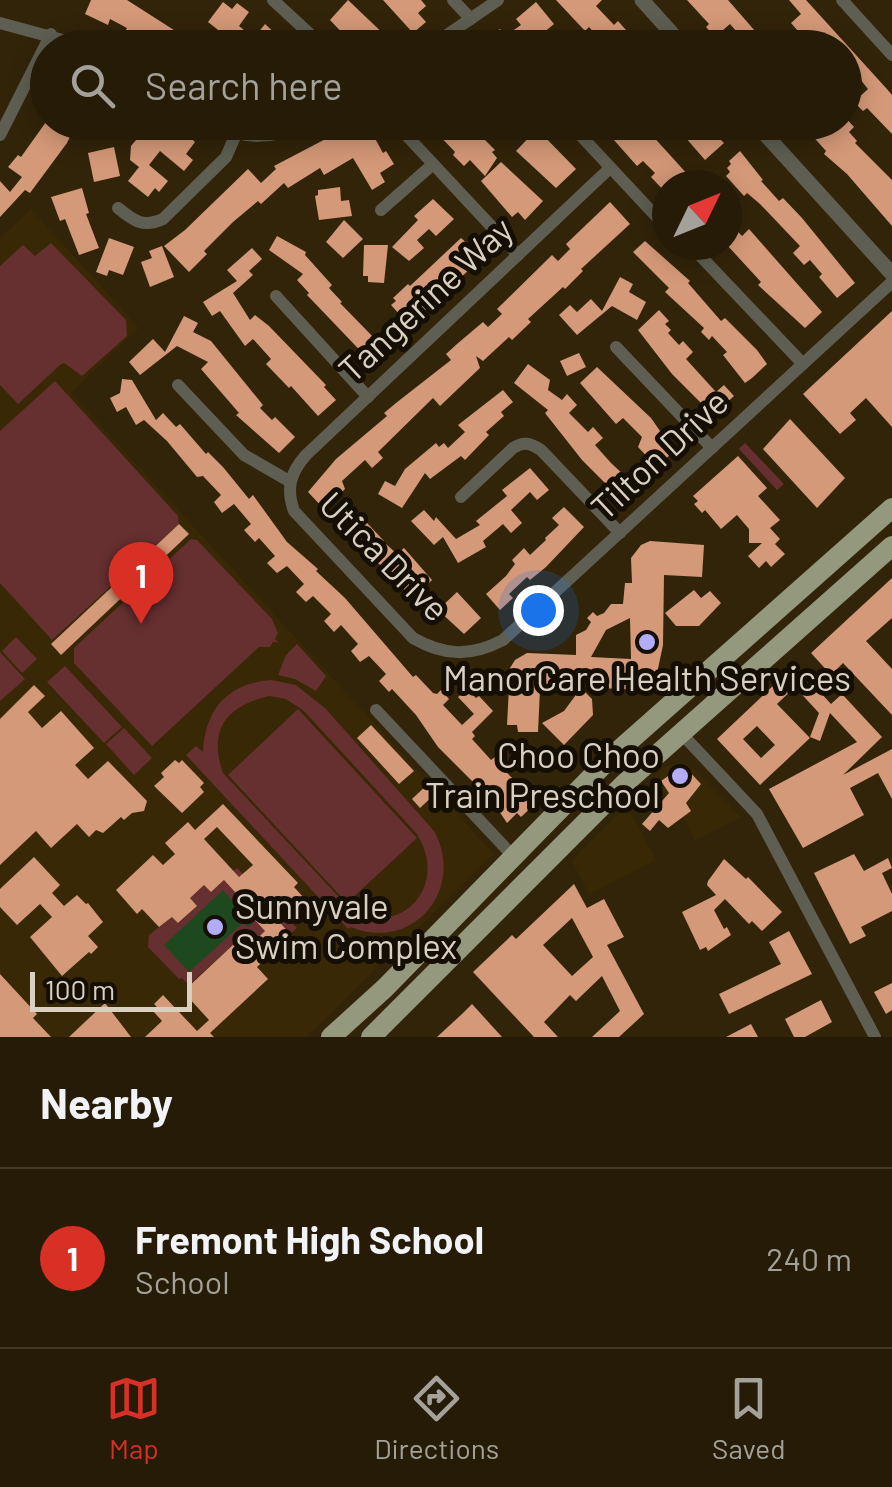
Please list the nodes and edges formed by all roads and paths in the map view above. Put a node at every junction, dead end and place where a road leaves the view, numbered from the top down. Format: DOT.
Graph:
graph roads {
  1 [pos="273,0"];
  2 [pos="453,0"];
  3 [pos="498,0"];
  4 [pos="642,0"];
  5 [pos="842,0"];
  6 [pos="471,20"];
  7 [pos="0,22"];
  8 [pos="35,30"];
  9 [pos="306,30"];
  10 [pos="456,30"];
  11 [pos="669,30"];
  12 [pos="892,54"];
  13 [pos="30,77"];
  14 [pos="0,136"];
  15 [pos="234,140"];
  16 [pos="410,140"];
  17 [pos="584,140"];
  18 [pos="770,140"];
  19 [pos="432,165"];
  20 [pos="610,168"];
  21 [pos="118,208"];
  22 [pos="381,210"];
  23 [pos="652,212"];
  24 [pos="518,254"];
  25 [pos="704,260"];
  26 [pos="892,278"];
  27 [pos="276,296"];
  28 [pos="616,347"];
  29 [pos="803,364"];
  30 [pos="178,386"];
  31 [pos="368,397"];
  32 [pos="712,448"];
  33 [pos="290,481"];
  34 [pos="461,496"];
  35 [pos="892,508"];
  36 [pos="620,532"];
  37 [pos="892,546"];
  38 [pos="458,654"];
  39 [pos="376,710"];
  40 [pos="680,732"];
  41 [pos="514,856"];
  42 [pos="385,988"];
  43 [pos="331,1037"];
  44 [pos="350,1037"];
  45 [pos="372,1037"];
  46 [pos="875,1037"];
  1 -- 9 [label="street"];
  2 -- 6 [label="street"];
  3 -- 6 [label="street"];
  4 -- 11 [label="street"];
  5 -- 12 [label="street"];
  6 -- 10 [label="street"];
  7 -- 8 [label="street"];
  13 -- 14 [label="street"];
  15 -- 21 [label="street"];
  16 -- 19 [label="street"];
  17 -- 20 [label="street"];
  18 -- 26 [label="street"];
  19 -- 22 [label="street"];
  19 -- 24 [label="street"];
  20 -- 23 [label="street"];
  20 -- 24 [label="street, Tangerine Way"];
  24 -- 31 [label="street, Tangerine Way"];
  25 -- 29 [label="street"];
  26 -- 29 [label="street, Tilton Drive"];
  27 -- 31 [label="street"];
  28 -- 32 [label="street"];
  29 -- 32 [label="street, Tilton Drive"];
  30 -- 33 [label="street"];
  31 -- 33 [label="street, Tangerine Way"];
  32 -- 36 [label="street, Tilton Drive"];
  33 -- 38 [label="street, Utica Drive"];
  34 -- 36 [label="street"];
  35 -- 41 [label="main road"];
  36 -- 38 [label="street, Tilton Drive"];
  37 -- 40 [label="main road"];
  39 -- 41 [label="street"];
  40 -- 45 [label="main road"];
  40 -- 46 [label="street"];
  41 -- 42 [label="main road"];
  42 -- 43 [label="main road"];
  42 -- 44 [label="main road"];
}
